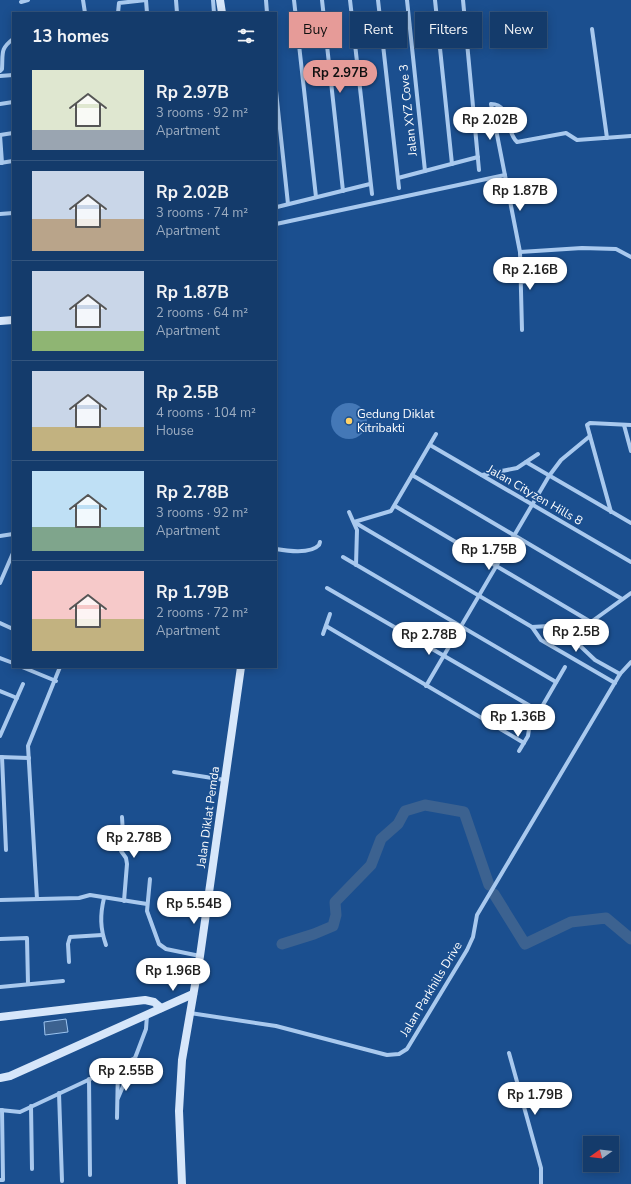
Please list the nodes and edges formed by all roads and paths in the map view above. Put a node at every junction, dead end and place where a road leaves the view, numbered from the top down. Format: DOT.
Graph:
graph roads {
  1 [pos="28,0"];
  2 [pos="83,0"];
  3 [pos="146,0"];
  4 [pos="176,0"];
  5 [pos="213,0"];
  6 [pos="220,0"];
  7 [pos="266,0"];
  8 [pos="294,0"];
  9 [pos="322,0"];
  10 [pos="350,0"];
  11 [pos="378,0"];
  12 [pos="407,0"];
  13 [pos="435,0"];
  14 [pos="464,0"];
  15 [pos="21,2"];
  16 [pos="117,2"];
  17 [pos="85,12"];
  18 [pos="118,12"];
  19 [pos="148,12"];
  20 [pos="177,12"];
  21 [pos="218,12"];
  22 [pos="218,12"];
  23 [pos="268,12"];
  24 [pos="592,29"];
  25 [pos="12,40"];
  26 [pos="0,71"];
  27 [pos="12,75"];
  28 [pos="0,76"];
  29 [pos="277,100"];
  30 [pos="12,102"];
  31 [pos="0,104"];
  32 [pos="12,133"];
  33 [pos="0,135"];
  34 [pos="631,136"];
  35 [pos="607,138"];
  36 [pos="478,157"];
  37 [pos="12,161"];
  38 [pos="1,163"];
  39 [pos="452,164"];
  40 [pos="480,170"];
  41 [pos="425,171"];
  42 [pos="504,175"];
  43 [pos="398,178"];
  44 [pos="370,184"];
  45 [pos="399,188"];
  46 [pos="343,191"];
  47 [pos="372,194"];
  48 [pos="316,197"];
  49 [pos="288,204"];
  50 [pos="277,207"];
  51 [pos="12,212"];
  52 [pos="0,214"];
  53 [pos="277,224"];
  54 [pos="520,252"];
  55 [pos="631,257"];
  56 [pos="555,278"];
  57 [pos="522,282"];
  58 [pos="12,320"];
  59 [pos="0,321"];
  60 [pos="522,330"];
  61 [pos="624,425"];
  62 [pos="631,425"];
  63 [pos="436,434"];
  64 [pos="590,436"];
  65 [pos="430,445"];
  66 [pos="631,451"];
  67 [pos="538,454"];
  68 [pos="526,462"];
  69 [pos="412,475"];
  70 [pos="481,475"];
  71 [pos="550,476"];
  72 [pos="532,505"];
  73 [pos="394,506"];
  74 [pos="349,512"];
  75 [pos="611,512"];
  76 [pos="354,522"];
  77 [pos="631,523"];
  78 [pos="12,534"];
  79 [pos="0,536"];
  80 [pos="514,536"];
  81 [pos="320,542"];
  82 [pos="277,549"];
  83 [pos="12,555"];
  84 [pos="343,557"];
  85 [pos="631,562"];
  86 [pos="356,565"];
  87 [pos="497,566"];
  88 [pos="0,583"];
  89 [pos="327,588"];
  90 [pos="631,593"];
  91 [pos="479,596"];
  92 [pos="622,599"];
  93 [pos="330,614"];
  94 [pos="591,622"];
  95 [pos="0,623"];
  96 [pos="326,626"];
  97 [pos="461,626"];
  98 [pos="12,628"];
  99 [pos="532,628"];
  100 [pos="586,631"];
  101 [pos="323,634"];
  102 [pos="444,656"];
  103 [pos="0,658"];
  104 [pos="631,662"];
  105 [pos="12,663"];
  106 [pos="565,667"];
  107 [pos="24,668"];
  108 [pos="60,668"];
  109 [pos="241,668"];
  110 [pos="620,674"];
  111 [pos="56,681"];
  112 [pos="556,682"];
  113 [pos="615,683"];
  114 [pos="23,684"];
  115 [pos="426,686"];
  116 [pos="0,691"];
  117 [pos="17,698"];
  118 [pos="539,711"];
  119 [pos="0,736"];
  120 [pos="524,743"];
  121 [pos="519,751"];
  122 [pos="1,757"];
  123 [pos="29,758"];
  124 [pos="174,772"];
  125 [pos="225,780"];
  126 [pos="2,809"];
  127 [pos="122,817"];
  128 [pos="0,835"];
  129 [pos="5,835"];
  130 [pos="6,850"];
  131 [pos="150,879"];
  132 [pos="104,898"];
  133 [pos="37,899"];
  134 [pos="0,900"];
  135 [pos="124,901"];
  136 [pos="146,904"];
  137 [pos="102,935"];
  138 [pos="0,939"];
  139 [pos="106,944"];
  140 [pos="200,956"];
  141 [pos="69,962"];
  142 [pos="63,981"];
  143 [pos="28,984"];
  144 [pos="0,987"];
  145 [pos="193,994"];
  146 [pos="161,1008"];
  147 [pos="190,1013"];
  148 [pos="147,1015"];
  149 [pos="0,1017"];
  150 [pos="509,1053"];
  151 [pos="135,1058"];
  152 [pos="118,1066"];
  153 [pos="0,1078"];
  154 [pos="89,1079"];
  155 [pos="59,1093"];
  156 [pos="118,1100"];
  157 [pos="32,1106"];
  158 [pos="1,1110"];
  159 [pos="117,1118"];
  160 [pos="32,1168"];
  161 [pos="90,1175"];
  162 [pos="0,1180"];
  163 [pos="62,1180"];
  164 [pos="182,1184"];
  165 [pos="541,1184"];
  1 -- 15 [label="street"];
  2 -- 17 [label="street"];
  3 -- 16 [label="street"];
  3 -- 19 [label="street"];
  4 -- 20 [label="street"];
  5 -- 21 [label="street"];
  6 -- 22 [label="street"];
  7 -- 23 [label="street"];
  8 -- 48 [label="street"];
  9 -- 46 [label="street"];
  10 -- 44 [label="street"];
  11 -- 43 [label="street"];
  12 -- 41 [label="street, Jalan XYZ Cove 3"];
  13 -- 39 [label="street"];
  14 -- 36 [label="street"];
  16 -- 18 [label="street"];
  24 -- 35 [label="street"];
  25 -- 26 [label="street"];
  27 -- 28 [label="street"];
  29 -- 49 [label="street"];
  30 -- 31 [label="street"];
  32 -- 33 [label="street"];
  33 -- 38 [label="street"];
  34 -- 35 [label="street"];
  35 -- 42 [label="street"];
  36 -- 39 [label="street"];
  36 -- 40 [label="street"];
  37 -- 38 [label="street"];
  39 -- 41 [label="street"];
  41 -- 43 [label="street"];
  42 -- 53 [label="street"];
  42 -- 54 [label="street"];
  43 -- 45 [label="street"];
  44 -- 46 [label="street"];
  44 -- 47 [label="street"];
  46 -- 48 [label="street"];
  48 -- 49 [label="street"];
  49 -- 50 [label="street"];
  51 -- 52 [label="street"];
  54 -- 55 [label="street"];
  54 -- 57 [label="street"];
  56 -- 57 [label="street"];
  57 -- 60 [label="street"];
  58 -- 59 [label="street"];
  61 -- 62 [label="street"];
  61 -- 64 [label="street"];
  61 -- 66 [label="street"];
  63 -- 65 [label="street"];
  64 -- 71 [label="street"];
  64 -- 75 [label="street"];
  65 -- 69 [label="street"];
  65 -- 70 [label="street, Jalan Cityzen Hills 8"];
  67 -- 68 [label="street"];
  68 -- 70 [label="street"];
  68 -- 71 [label="street"];
  69 -- 73 [label="street"];
  69 -- 80 [label="street"];
  70 -- 72 [label="street, Jalan Cityzen Hills 8"];
  71 -- 72 [label="street"];
  71 -- 75 [label="street"];
  72 -- 80 [label="street"];
  72 -- 85 [label="street, Jalan Cityzen Hills 8"];
  73 -- 76 [label="street"];
  73 -- 87 [label="street"];
  74 -- 76 [label="street"];
  75 -- 77 [label="street"];
  76 -- 86 [label="street"];
  76 -- 91 [label="street"];
  78 -- 79 [label="street"];
  80 -- 87 [label="street"];
  80 -- 92 [label="street"];
  81 -- 82 [label="street"];
  83 -- 88 [label="street"];
  84 -- 86 [label="street"];
  86 -- 97 [label="street"];
  87 -- 91 [label="street"];
  87 -- 94 [label="street"];
  89 -- 102 [label="street"];
  90 -- 92 [label="street"];
  91 -- 97 [label="street"];
  91 -- 99 [label="street"];
  92 -- 94 [label="street"];
  93 -- 96 [label="street"];
  94 -- 100 [label="street"];
  95 -- 98 [label="street"];
  96 -- 101 [label="street"];
  96 -- 115 [label="street"];
  97 -- 102 [label="street"];
  97 -- 112 [label="street"];
  99 -- 110 [label="street"];
  99 -- 113 [label="street"];
  102 -- 115 [label="street"];
  102 -- 118 [label="street"];
  103 -- 105 [label="street"];
  104 -- 110 [label="street, Jalan Parkhills Drive"];
  106 -- 112 [label="street"];
  107 -- 111 [label="street"];
  108 -- 111 [label="street"];
  109 -- 125 [label="street, Jalan Diklat Pemda"];
  110 -- 113 [label="street, Jalan Parkhills Drive"];
  111 -- 123 [label="street"];
  112 -- 118 [label="street"];
  113 -- 147 [label="street, Jalan Parkhills Drive"];
  114 -- 117 [label="street"];
  115 -- 120 [label="street"];
  116 -- 117 [label="street"];
  117 -- 119 [label="street"];
  118 -- 120 [label="street"];
  120 -- 121 [label="street"];
  122 -- 123 [label="street"];
  122 -- 126 [label="street"];
  123 -- 133 [label="street"];
  124 -- 125 [label="street"];
  125 -- 140 [label="street, Jalan Diklat Pemda"];
  126 -- 129 [label="street"];
  127 -- 135 [label="street"];
  128 -- 129 [label="street"];
  129 -- 130 [label="street"];
  131 -- 136 [label="street"];
  132 -- 133 [label="street"];
  132 -- 135 [label="street"];
  132 -- 137 [label="street"];
  133 -- 134 [label="street"];
  135 -- 136 [label="street"];
  136 -- 140 [label="street"];
  137 -- 139 [label="street"];
  137 -- 141 [label="street"];
  138 -- 143 [label="street"];
  140 -- 145 [label="street, Jalan Diklat Pemda"];
  142 -- 143 [label="street"];
  143 -- 144 [label="street"];
  145 -- 146 [label="street"];
  145 -- 147 [label="street, Jalan Diklat Pemda"];
  146 -- 148 [label="street"];
  146 -- 149 [label="street"];
  147 -- 164 [label="street, Jalan Diklat Pemda"];
  148 -- 151 [label="street"];
  148 -- 153 [label="street"];
  150 -- 165 [label="street"];
  151 -- 152 [label="street"];
  151 -- 156 [label="street"];
  152 -- 154 [label="street"];
  152 -- 156 [label="street"];
  154 -- 155 [label="street"];
  154 -- 161 [label="street"];
  155 -- 157 [label="street"];
  155 -- 163 [label="street"];
  156 -- 159 [label="street"];
  157 -- 158 [label="street"];
  157 -- 160 [label="street"];
  158 -- 162 [label="street"];
}
